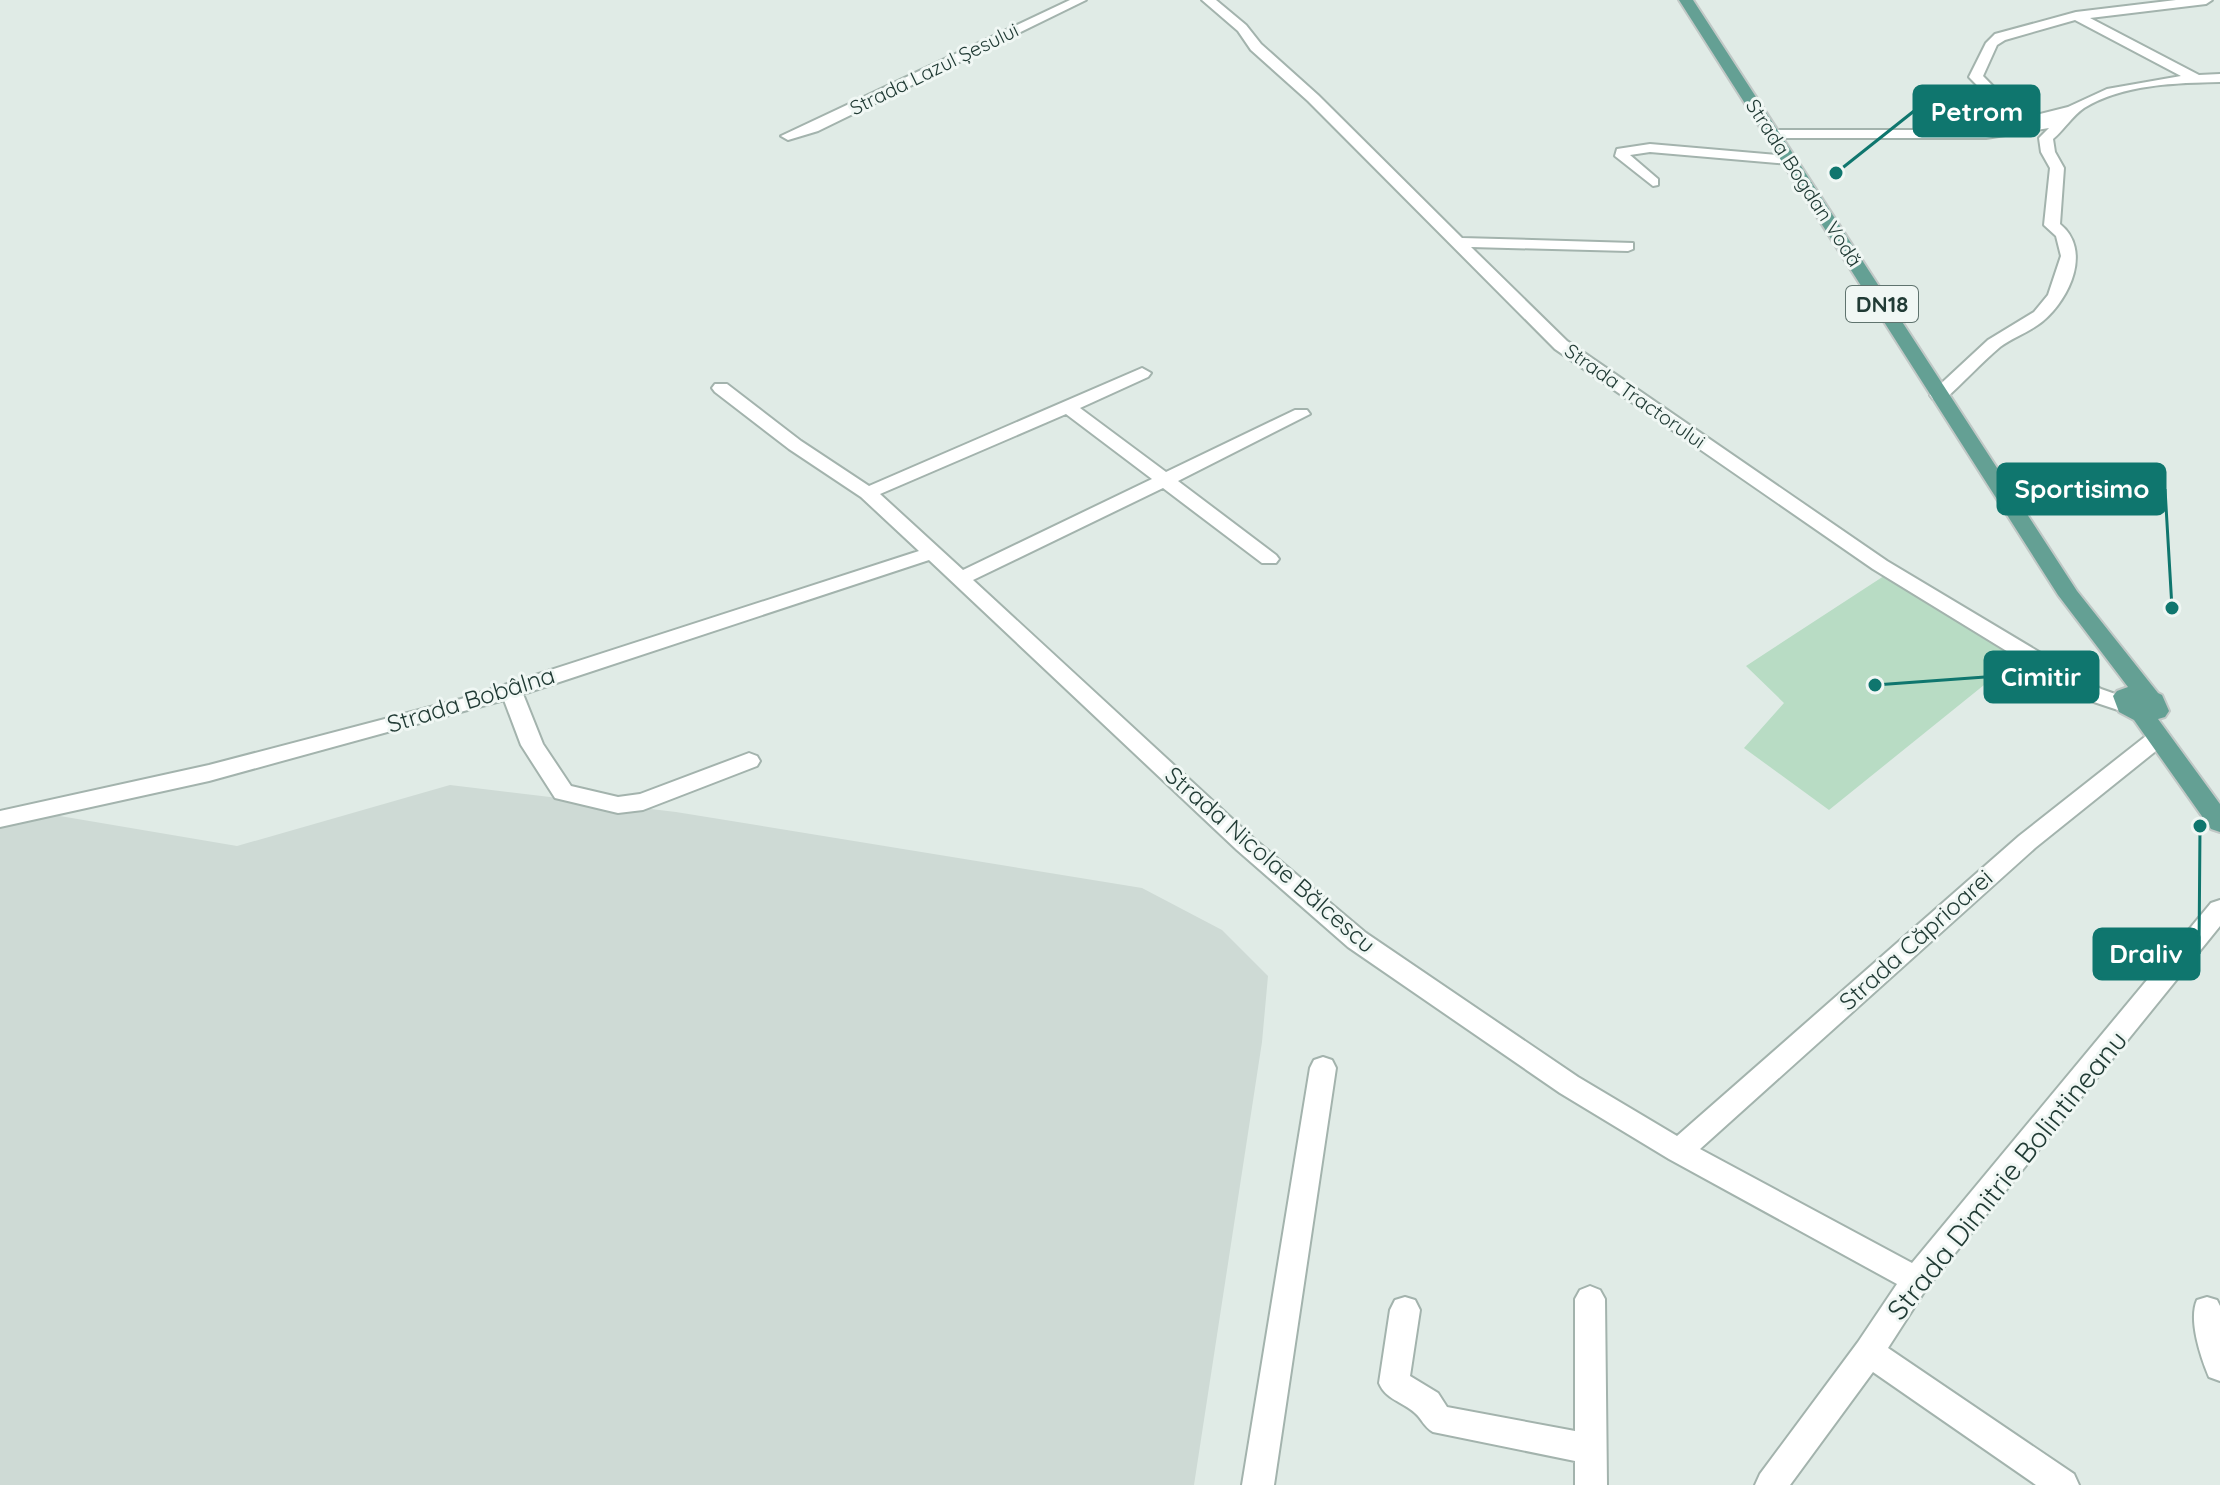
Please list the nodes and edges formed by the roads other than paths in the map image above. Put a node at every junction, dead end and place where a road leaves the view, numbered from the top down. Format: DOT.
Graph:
graph roads {
  1 [pos="1080,0"];
  2 [pos="1208,0"];
  3 [pos="1686,0"];
  4 [pos="2206,0"];
  5 [pos="2076,16"];
  6 [pos="2196,78"];
  7 [pos="2220,78"];
  8 [pos="2073,110"];
  9 [pos="2023,126"];
  10 [pos="1976,133"];
  11 [pos="788,136"];
  12 [pos="1776,139"];
  13 [pos="2048,144"];
  14 [pos="1790,160"];
  15 [pos="1653,182"];
  16 [pos="1455,242"];
  17 [pos="1628,246"];
  18 [pos="1142,373"];
  19 [pos="721,388"];
  20 [pos="1939,395"];
  21 [pos="1068,407"];
  22 [pos="1301,414"];
  23 [pos="1167,479"];
  24 [pos="868,493"];
  25 [pos="935,552"];
  26 [pos="1269,559"];
  27 [pos="962,578"];
  28 [pos="511,690"];
  29 [pos="2142,710"];
  30 [pos="749,761"];
  31 [pos="2216,814"];
  32 [pos="0,819"];
  33 [pos="2220,909"];
  34 [pos="1323,1068"];
  35 [pos="1679,1151"];
  36 [pos="1916,1280"];
  37 [pos="1590,1299"];
  38 [pos="1405,1310"];
  39 [pos="2207,1310"];
  40 [pos="1869,1352"];
  41 [pos="2220,1367"];
  42 [pos="1591,1449"];
  43 [pos="1258,1485"];
  44 [pos="1591,1485"];
  45 [pos="1771,1485"];
  46 [pos="2063,1485"];
  1 -- 11 [label="street, Strada Lazul Șesului"];
  2 -- 16 [label="street, Strada Tractorului"];
  3 -- 12 [label="main road, Strada Bogdan Vodă / DN18"];
  4 -- 5 [label="street"];
  5 -- 6 [label="street"];
  5 -- 9 [label="street"];
  6 -- 7 [label="street"];
  6 -- 8 [label="street"];
  8 -- 9 [label="street"];
  8 -- 13 [label="street"];
  9 -- 10 [label="street"];
  9 -- 13 [label="street"];
  10 -- 12 [label="street"];
  10 -- 13 [label="street"];
  12 -- 14 [label="main road, Strada Bogdan Vodă / DN18"];
  13 -- 20 [label="street"];
  14 -- 15 [label="street"];
  14 -- 20 [label="main road, Strada Bogdan Vodă / DN18"];
  16 -- 17 [label="street"];
  16 -- 29 [label="street, Strada Tractorului"];
  18 -- 21 [label="street"];
  19 -- 24 [label="street, Strada Nicolae Bălcescu"];
  20 -- 29 [label="main road, Strada Bogdan Vodă / DN18"];
  21 -- 23 [label="street"];
  21 -- 24 [label="street"];
  22 -- 23 [label="street"];
  23 -- 26 [label="street"];
  23 -- 27 [label="street"];
  24 -- 25 [label="street, Strada Nicolae Bălcescu"];
  25 -- 27 [label="street, Strada Nicolae Bălcescu"];
  25 -- 28 [label="street, Strada Bobâlna"];
  27 -- 35 [label="street, Strada Nicolae Bălcescu"];
  28 -- 30 [label="street"];
  28 -- 32 [label="street, Strada Bobâlna"];
  29 -- 31 [label="main road, Strada Bogdan Vodă / DN18"];
  29 -- 35 [label="street, Strada Căprioarei"];
  33 -- 36 [label="street, Strada Dimitrie Bolintineanu"];
  34 -- 43 [label="street"];
  35 -- 36 [label="street, Strada Nicolae Bălcescu"];
  36 -- 40 [label="street, Strada Dimitrie Bolintineanu"];
  37 -- 42 [label="street"];
  38 -- 42 [label="street"];
  39 -- 41 [label="street"];
  40 -- 45 [label="street, Strada Dimitrie Bolintineanu"];
  40 -- 46 [label="street"];
  42 -- 44 [label="street"];
}
